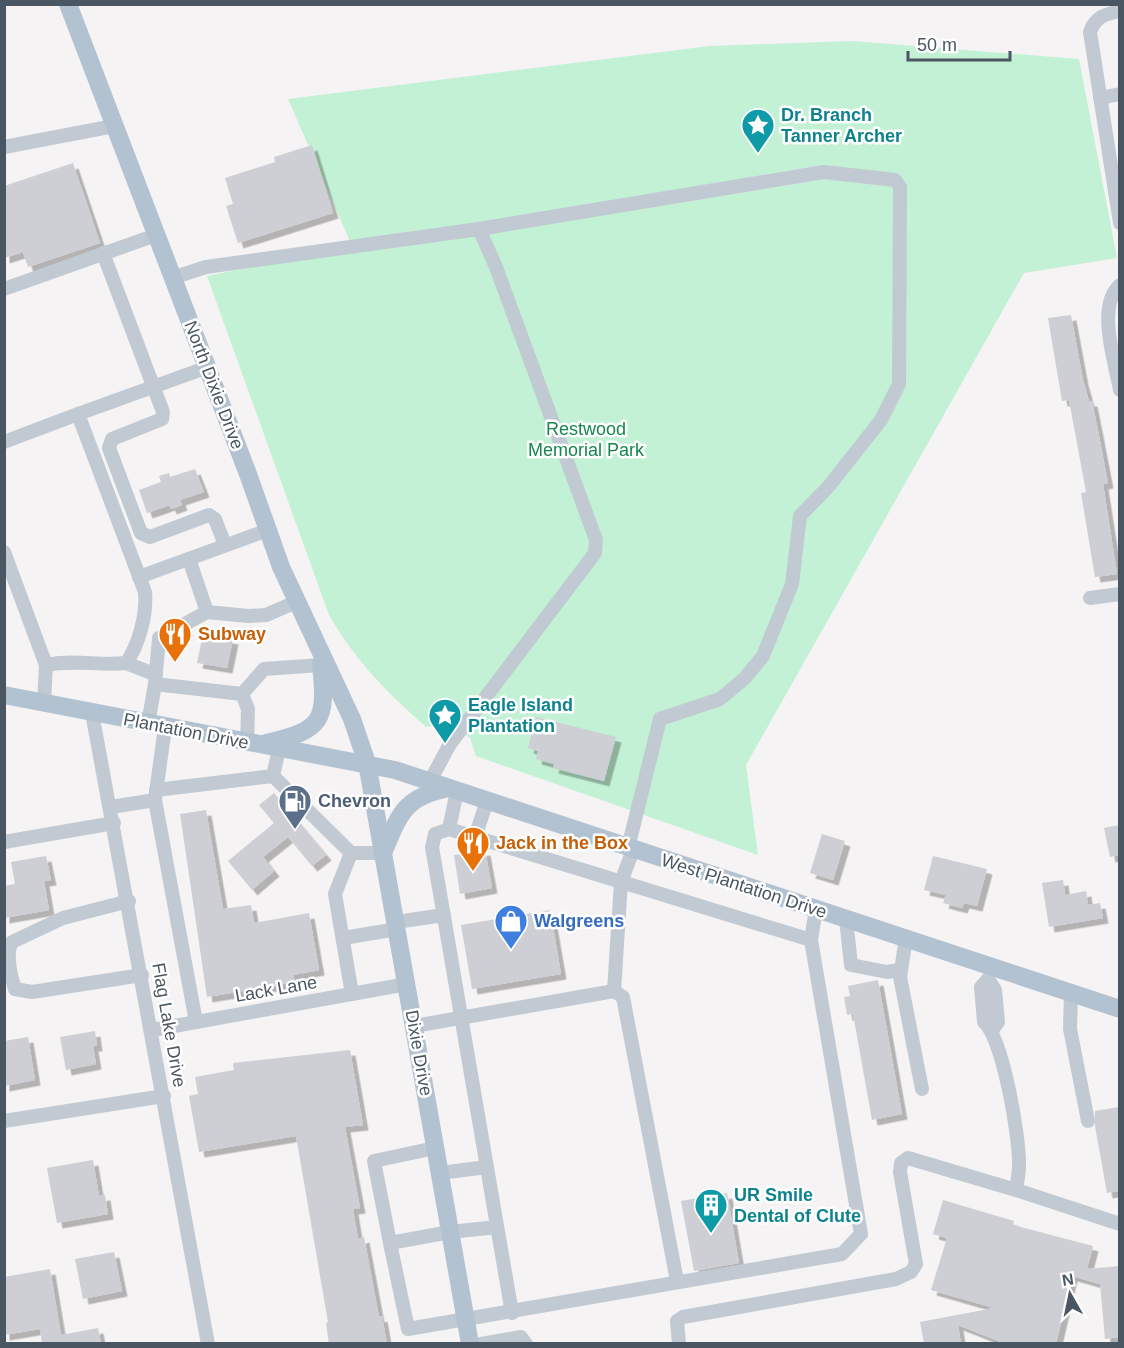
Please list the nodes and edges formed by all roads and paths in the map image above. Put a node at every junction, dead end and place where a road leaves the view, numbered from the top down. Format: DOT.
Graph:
graph roads {
  1 [pos="68,4"];
  2 [pos="1119,11"];
  3 [pos="1119,94"];
  4 [pos="1100,98"];
  5 [pos="114,126"];
  6 [pos="4,147"];
  7 [pos="1114,154"];
  8 [pos="1119,223"];
  9 [pos="479,229"];
  10 [pos="156,235"];
  11 [pos="103,253"];
  12 [pos="172,278"];
  13 [pos="1119,285"];
  14 [pos="4,289"];
  15 [pos="208,368"];
  16 [pos="153,386"];
  17 [pos="1119,390"];
  18 [pos="78,414"];
  19 [pos="4,442"];
  20 [pos="112,455"];
  21 [pos="96,461"];
  22 [pos="268,530"];
  23 [pos="225,545"];
  24 [pos="4,552"];
  25 [pos="189,559"];
  26 [pos="139,577"];
  27 [pos="1119,594"];
  28 [pos="1090,598"];
  29 [pos="296,602"];
  30 [pos="207,612"];
  31 [pos="321,661"];
  32 [pos="126,663"];
  33 [pos="46,665"];
  34 [pos="154,679"];
  35 [pos="242,694"];
  36 [pos="4,695"];
  37 [pos="44,703"];
  38 [pos="92,713"];
  39 [pos="156,725"];
  40 [pos="252,744"];
  41 [pos="279,748"];
  42 [pos="367,763"];
  43 [pos="273,776"];
  44 [pos="430,782"];
  45 [pos="453,789"];
  46 [pos="156,795"];
  47 [pos="487,801"];
  48 [pos="111,807"];
  49 [pos="114,823"];
  50 [pos="449,829"];
  51 [pos="475,837"];
  52 [pos="4,843"];
  53 [pos="631,849"];
  54 [pos="351,853"];
  55 [pos="383,853"];
  56 [pos="621,882"];
  57 [pos="129,902"];
  58 [pos="816,909"];
  59 [pos="444,915"];
  60 [pos="846,919"];
  61 [pos="396,925"];
  62 [pos="343,938"];
  63 [pos="906,938"];
  64 [pos="811,940"];
  65 [pos="900,970"];
  66 [pos="988,972"];
  67 [pos="142,975"];
  68 [pos="407,984"];
  69 [pos="614,992"];
  70 [pos="1071,993"];
  71 [pos="352,994"];
  72 [pos="1119,1010"];
  73 [pos="461,1018"];
  74 [pos="196,1022"];
  75 [pos="414,1026"];
  76 [pos="152,1030"];
  77 [pos="922,1089"];
  78 [pos="164,1096"];
  79 [pos="4,1121"];
  80 [pos="1088,1121"];
  81 [pos="435,1148"];
  82 [pos="487,1167"];
  83 [pos="440,1173"];
  84 [pos="1016,1190"];
  85 [pos="1119,1224"];
  86 [pos="497,1227"];
  87 [pos="450,1232"];
  88 [pos="390,1243"];
  89 [pos="677,1281"];
  90 [pos="512,1313"];
  91 [pos="466,1321"];
  92 [pos="208,1344"];
  93 [pos="470,1344"];
  94 [pos="481,1344"];
  95 [pos="526,1344"];
  96 [pos="679,1344"];
  1 -- 5 [label="main road, North Dixie Drive"];
  2 -- 4 [label="street"];
  3 -- 4 [label="street"];
  4 -- 7 [label="street"];
  5 -- 6 [label="street"];
  5 -- 10 [label="main road, North Dixie Drive"];
  7 -- 8 [label="street"];
  9 -- 12 [label="street"];
  9 -- 44 [label="street"];
  9 -- 53 [label="street"];
  10 -- 11 [label="street"];
  10 -- 12 [label="main road, North Dixie Drive"];
  11 -- 14 [label="street"];
  11 -- 16 [label="street"];
  12 -- 15 [label="main road, North Dixie Drive"];
  13 -- 17 [label="street"];
  15 -- 16 [label="street"];
  15 -- 22 [label="main road, North Dixie Drive"];
  16 -- 18 [label="street"];
  16 -- 20 [label="street"];
  18 -- 19 [label="street"];
  18 -- 21 [label="street"];
  20 -- 21 [label="street"];
  20 -- 23 [label="street"];
  21 -- 26 [label="street"];
  22 -- 23 [label="street"];
  22 -- 29 [label="main road, North Dixie Drive"];
  23 -- 25 [label="street"];
  24 -- 33 [label="street"];
  25 -- 26 [label="street"];
  25 -- 30 [label="street"];
  26 -- 32 [label="street"];
  27 -- 28 [label="street"];
  29 -- 30 [label="street"];
  29 -- 31 [label="main road, North Dixie Drive"];
  30 -- 34 [label="street"];
  31 -- 35 [label="street"];
  31 -- 40 [label="main road"];
  31 -- 42 [label="main road, North Dixie Drive"];
  32 -- 33 [label="street"];
  32 -- 34 [label="street"];
  33 -- 37 [label="street"];
  34 -- 35 [label="street"];
  34 -- 39 [label="street"];
  35 -- 40 [label="street"];
  36 -- 37 [label="main road, Plantation Drive"];
  37 -- 38 [label="main road, Plantation Drive"];
  38 -- 39 [label="main road, Plantation Drive"];
  38 -- 48 [label="street, Flag Lake Drive"];
  39 -- 40 [label="main road, Plantation Drive"];
  39 -- 46 [label="street"];
  40 -- 41 [label="main road, Plantation Drive"];
  41 -- 42 [label="main road, Plantation Drive"];
  41 -- 43 [label="street"];
  42 -- 44 [label="main road, West Plantation Drive"];
  42 -- 55 [label="main road, Dixie Drive"];
  43 -- 46 [label="street"];
  43 -- 54 [label="street"];
  44 -- 45 [label="main road, West Plantation Drive"];
  45 -- 47 [label="main road, West Plantation Drive"];
  45 -- 50 [label="street"];
  45 -- 55 [label="main road"];
  46 -- 48 [label="street"];
  46 -- 74 [label="street"];
  47 -- 51 [label="street"];
  47 -- 53 [label="main road, West Plantation Drive"];
  48 -- 49 [label="street, Flag Lake Drive"];
  49 -- 52 [label="street"];
  49 -- 57 [label="street, Flag Lake Drive"];
  50 -- 51 [label="street"];
  50 -- 59 [label="street"];
  51 -- 56 [label="street"];
  53 -- 56 [label="street"];
  53 -- 58 [label="main road, West Plantation Drive"];
  54 -- 55 [label="street"];
  54 -- 62 [label="street"];
  55 -- 61 [label="main road, Dixie Drive"];
  56 -- 64 [label="street"];
  56 -- 69 [label="street"];
  57 -- 67 [label="street, Flag Lake Drive"];
  57 -- 67 [label="street"];
  58 -- 60 [label="main road, West Plantation Drive"];
  58 -- 64 [label="street"];
  59 -- 61 [label="street"];
  59 -- 73 [label="street"];
  60 -- 63 [label="main road, West Plantation Drive"];
  60 -- 65 [label="street"];
  61 -- 62 [label="street"];
  61 -- 68 [label="main road, Dixie Drive"];
  62 -- 71 [label="street"];
  63 -- 65 [label="street"];
  63 -- 66 [label="main road, West Plantation Drive"];
  64 -- 89 [label="street"];
  65 -- 77 [label="street"];
  66 -- 70 [label="main road, West Plantation Drive"];
  66 -- 84 [label="street"];
  67 -- 76 [label="street, Flag Lake Drive"];
  68 -- 71 [label="street, Lack Lane"];
  68 -- 75 [label="main road, Dixie Drive"];
  69 -- 73 [label="street"];
  69 -- 89 [label="street"];
  70 -- 72 [label="main road, West Plantation Drive"];
  70 -- 80 [label="street"];
  71 -- 74 [label="street, Lack Lane"];
  73 -- 75 [label="street"];
  73 -- 82 [label="street"];
  74 -- 76 [label="street, Lack Lane"];
  75 -- 81 [label="main road, Dixie Drive"];
  76 -- 78 [label="street, Flag Lake Drive"];
  78 -- 79 [label="street"];
  78 -- 92 [label="street, Flag Lake Drive"];
  81 -- 83 [label="main road, Dixie Drive"];
  81 -- 88 [label="street"];
  82 -- 83 [label="street"];
  82 -- 86 [label="street"];
  83 -- 87 [label="main road, Dixie Drive"];
  84 -- 85 [label="street"];
  84 -- 96 [label="street"];
  86 -- 87 [label="street"];
  86 -- 90 [label="street"];
  87 -- 88 [label="street"];
  87 -- 91 [label="main road, Dixie Drive"];
  88 -- 91 [label="street"];
  89 -- 90 [label="street"];
  90 -- 91 [label="street"];
  91 -- 93 [label="main road, Dixie Drive"];
  94 -- 95 [label="street"];
}
